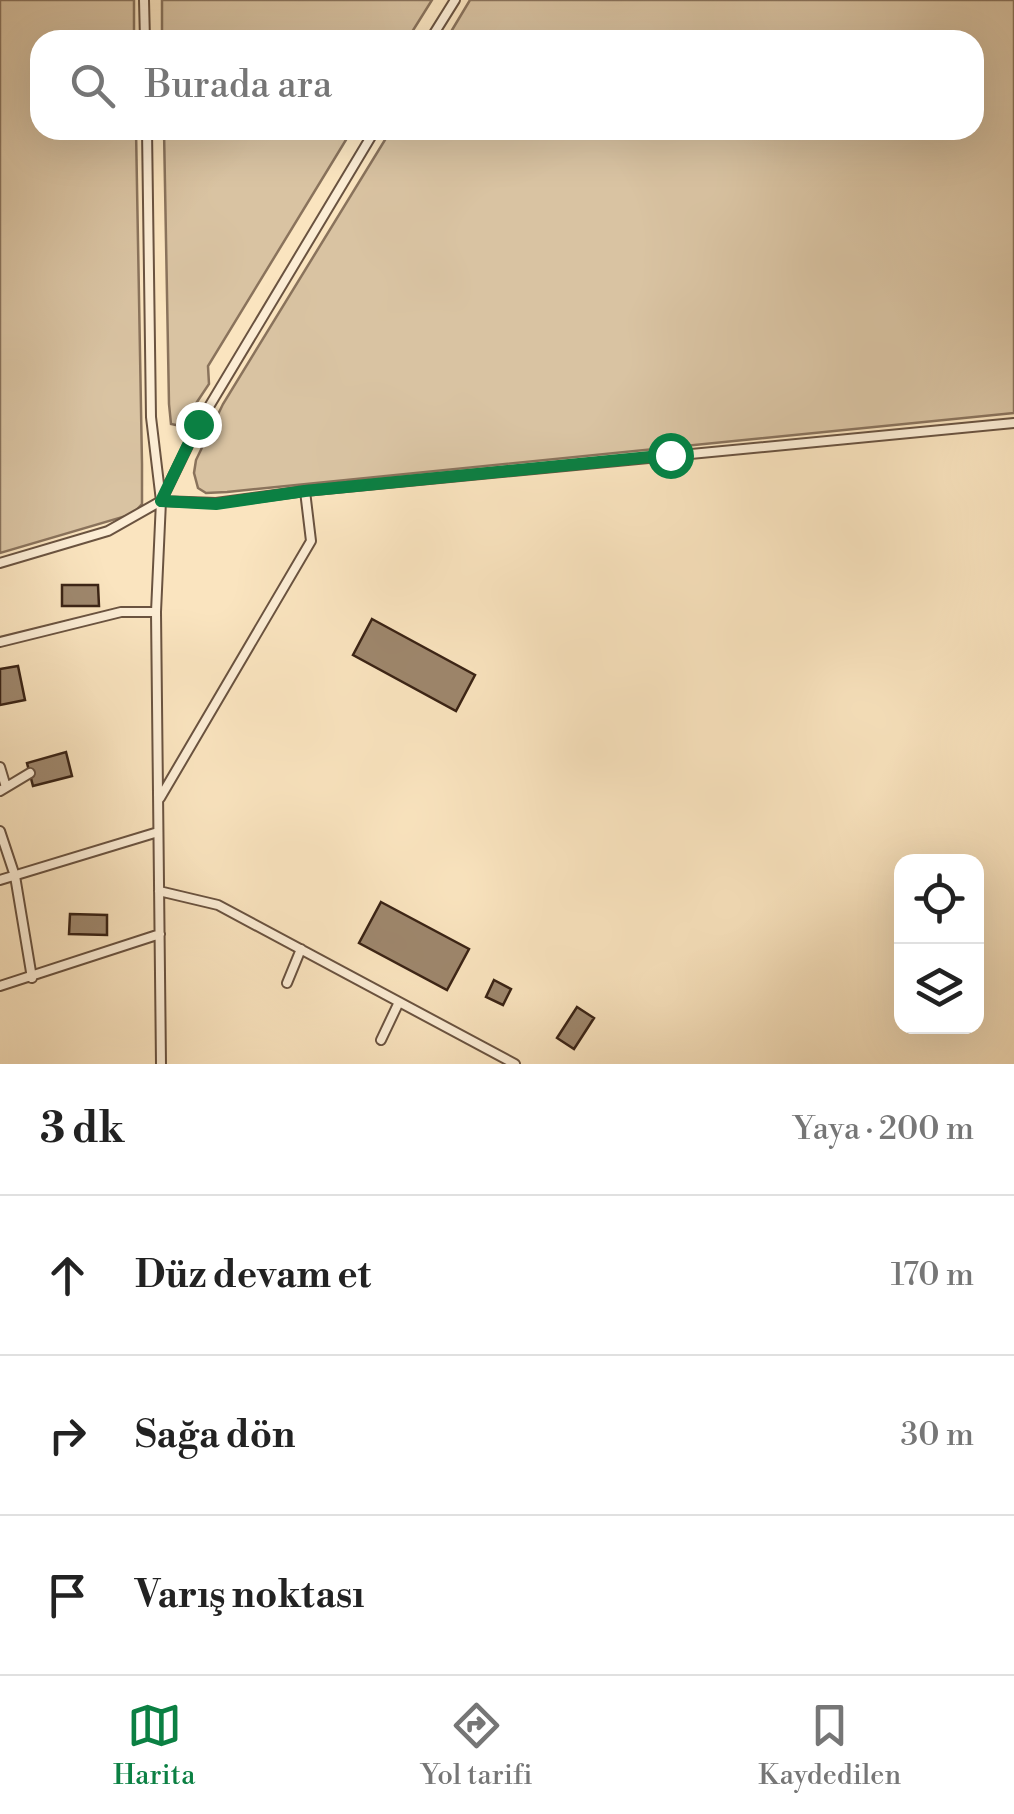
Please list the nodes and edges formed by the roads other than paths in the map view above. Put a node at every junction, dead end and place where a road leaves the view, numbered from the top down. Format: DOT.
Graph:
graph roads {
  1 [pos="144,0"];
  2 [pos="455,0"];
  3 [pos="145,30"];
  4 [pos="436,30"];
  5 [pos="147,140"];
  6 [pos="370,140"];
  7 [pos="1014,423"];
  8 [pos="305,491"];
  9 [pos="161,501"];
  10 [pos="0,564"];
  11 [pos="156,612"];
  12 [pos="0,642"];
  13 [pos="0,767"];
  14 [pos="30,773"];
  15 [pos="3,789"];
  16 [pos="158,802"];
  17 [pos="0,831"];
  18 [pos="158,832"];
  19 [pos="15,876"];
  20 [pos="0,880"];
  21 [pos="159,891"];
  22 [pos="160,934"];
  23 [pos="301,950"];
  24 [pos="32,978"];
  25 [pos="287,983"];
  26 [pos="0,986"];
  27 [pos="399,1002"];
  28 [pos="381,1040"];
  29 [pos="162,1064"];
  30 [pos="515,1064"];
  1 -- 3 [label="lane"];
  2 -- 4 [label="lane"];
  5 -- 9 [label="lane"];
  6 -- 9 [label="lane"];
  7 -- 8 [label="lane"];
  8 -- 9 [label="lane"];
  8 -- 16 [label="lane"];
  9 -- 10 [label="lane"];
  9 -- 11 [label="lane"];
  11 -- 12 [label="lane"];
  11 -- 16 [label="lane"];
  13 -- 15 [label="lane"];
  14 -- 15 [label="lane"];
  16 -- 18 [label="lane"];
  17 -- 19 [label="lane"];
  18 -- 19 [label="lane"];
  18 -- 21 [label="lane"];
  19 -- 20 [label="lane"];
  19 -- 24 [label="lane"];
  21 -- 22 [label="lane"];
  21 -- 23 [label="lane"];
  22 -- 24 [label="lane"];
  22 -- 29 [label="lane"];
  23 -- 25 [label="lane"];
  23 -- 27 [label="lane"];
  24 -- 26 [label="lane"];
  27 -- 28 [label="lane"];
  27 -- 30 [label="lane"];
}
